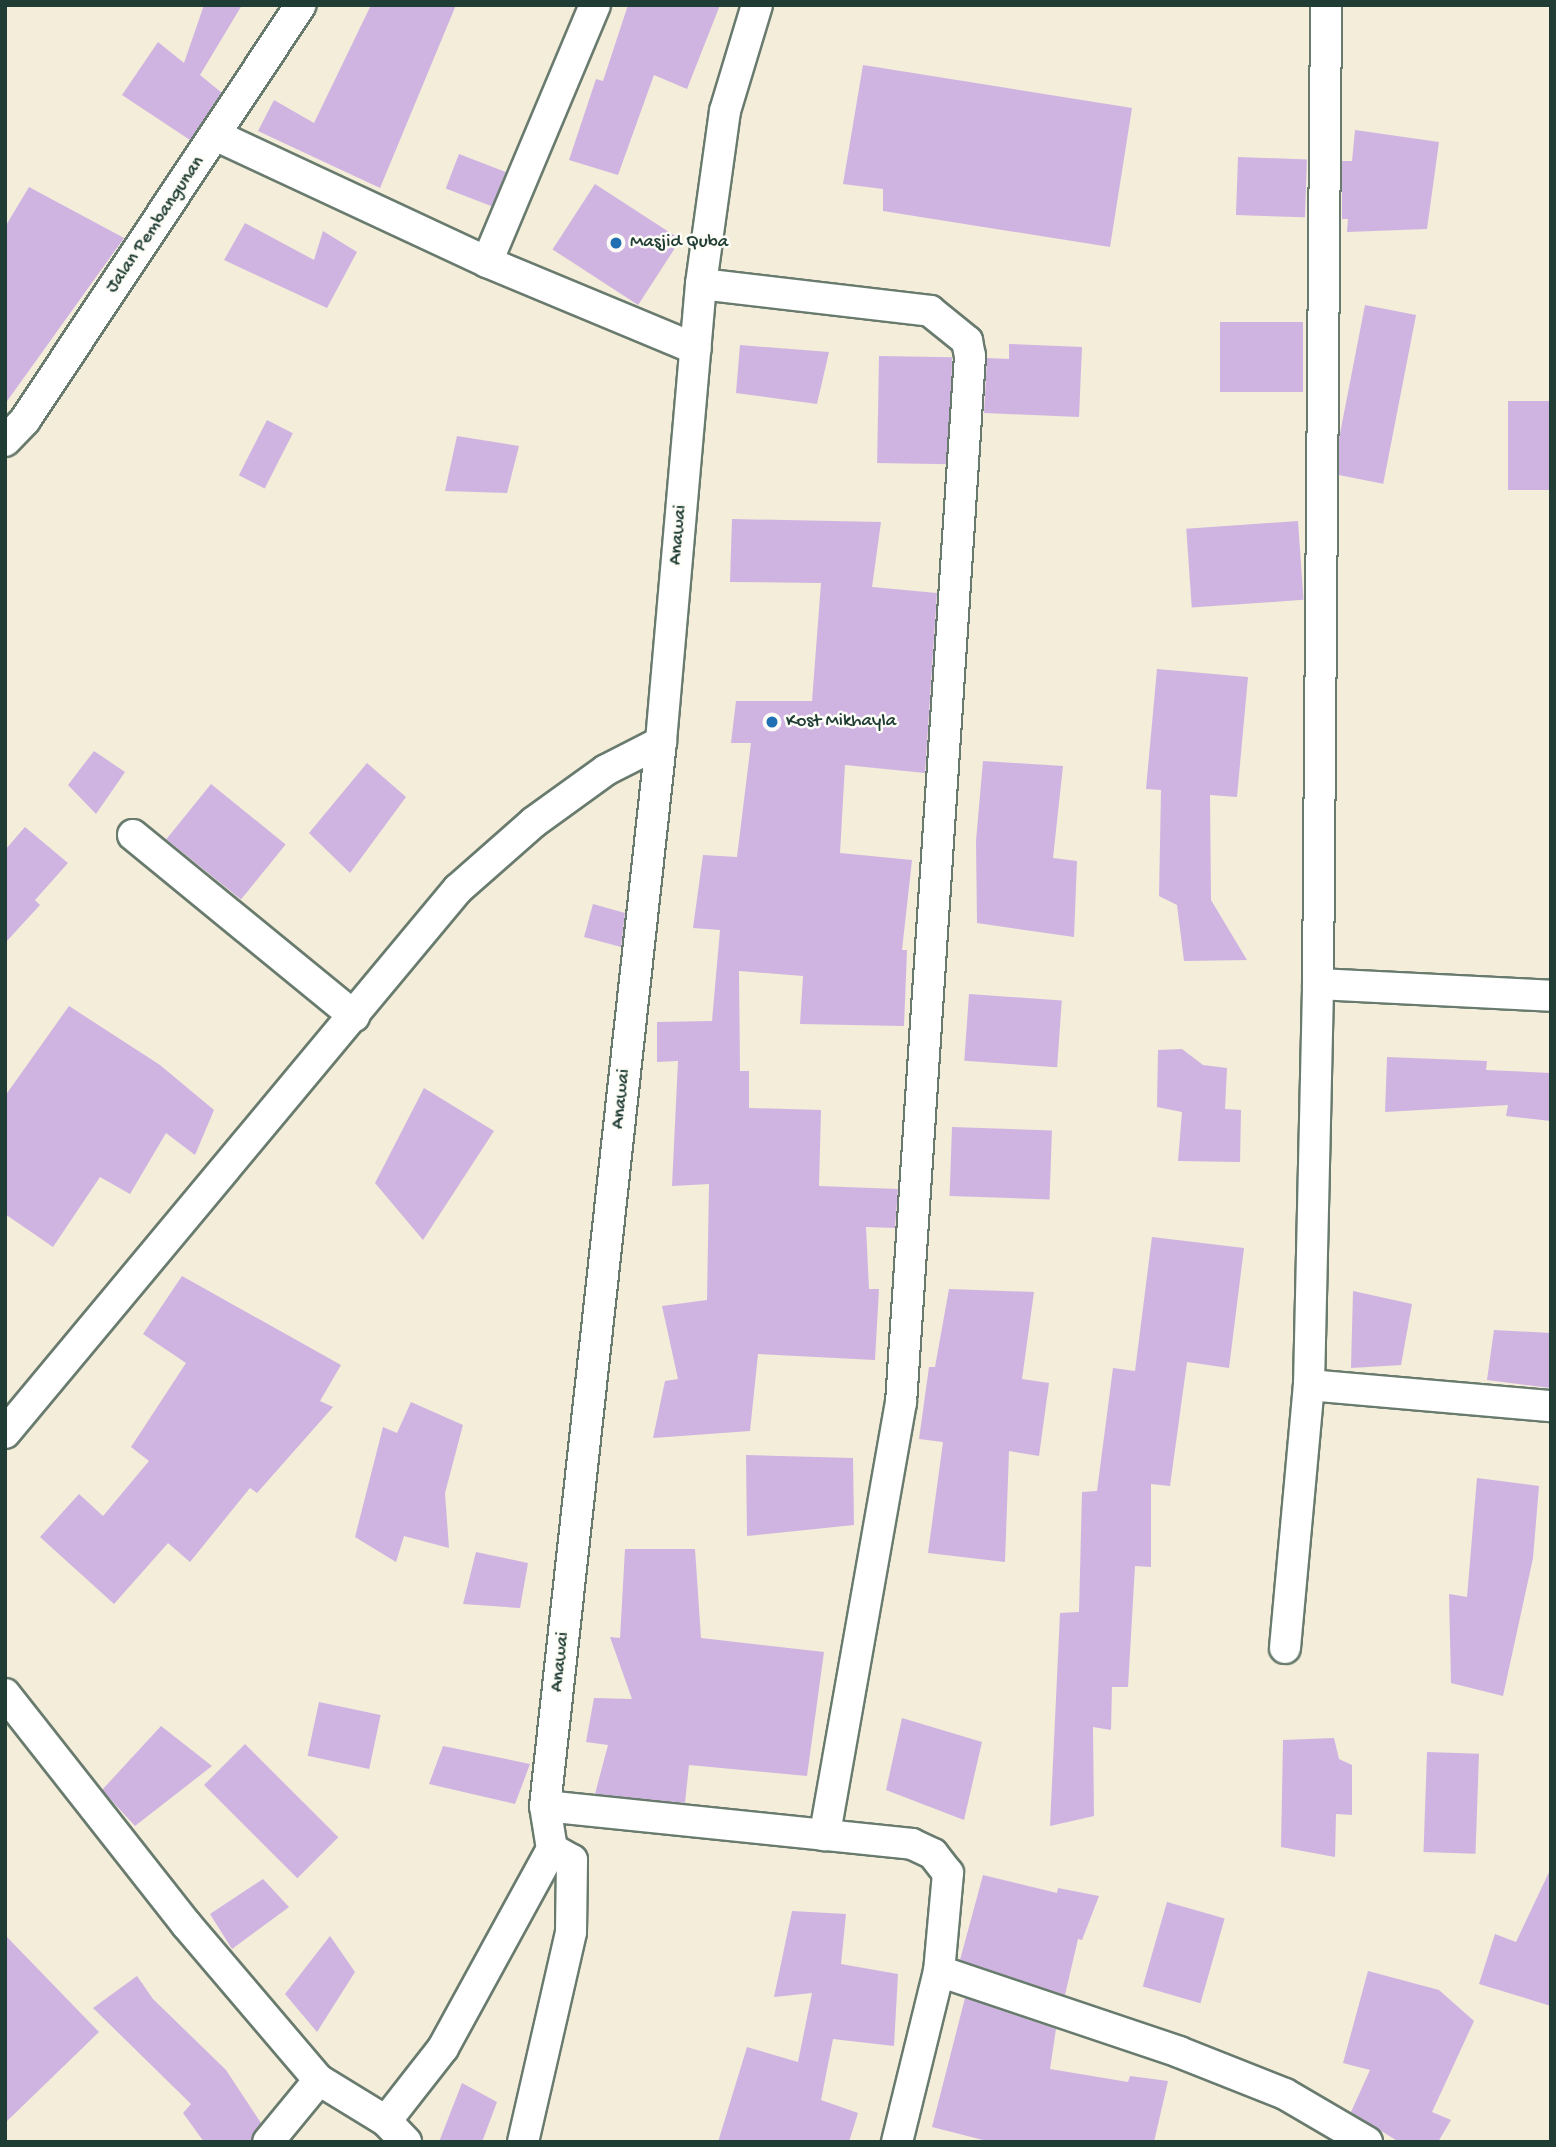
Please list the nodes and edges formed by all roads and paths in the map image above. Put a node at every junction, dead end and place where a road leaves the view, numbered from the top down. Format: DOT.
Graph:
graph roads {
  1 [pos="301,5"];
  2 [pos="595,5"];
  3 [pos="757,5"];
  4 [pos="1326,5"];
  5 [pos="217,136"];
  6 [pos="487,262"];
  7 [pos="701,284"];
  8 [pos="696,349"];
  9 [pos="5,441"];
  10 [pos="661,742"];
  11 [pos="133,835"];
  12 [pos="1318,984"];
  13 [pos="1551,996"];
  14 [pos="354,1016"];
  15 [pos="1309,1385"];
  16 [pos="1551,1406"];
  17 [pos="5,1433"];
  18 [pos="1285,1648"];
  19 [pos="5,1694"];
  20 [pos="545,1806"];
  21 [pos="825,1835"];
  22 [pos="552,1849"];
  23 [pos="939,1971"];
  24 [pos="319,2080"];
  25 [pos="396,2131"];
  26 [pos="268,2142"];
  27 [pos="523,2142"];
  28 [pos="897,2142"];
  29 [pos="1367,2142"];
  1 -- 5 [label="street, Jalan Pembangunan"];
  2 -- 6 [label="street"];
  3 -- 7 [label="street, Anawai"];
  4 -- 12 [label="street"];
  5 -- 6 [label="street"];
  5 -- 9 [label="street, Jalan Pembangunan"];
  6 -- 8 [label="street"];
  7 -- 8 [label="street, Anawai"];
  7 -- 21 [label="street"];
  8 -- 10 [label="street, Anawai"];
  10 -- 14 [label="street"];
  10 -- 20 [label="street, Anawai"];
  11 -- 14 [label="street"];
  12 -- 13 [label="street"];
  12 -- 15 [label="street"];
  14 -- 17 [label="street"];
  15 -- 16 [label="street"];
  15 -- 18 [label="street"];
  19 -- 24 [label="street"];
  20 -- 21 [label="street"];
  20 -- 22 [label="street, Anawai"];
  21 -- 23 [label="street"];
  22 -- 25 [label="street"];
  22 -- 27 [label="street"];
  23 -- 28 [label="street"];
  23 -- 29 [label="street"];
  24 -- 25 [label="street"];
  24 -- 26 [label="street"];
}
